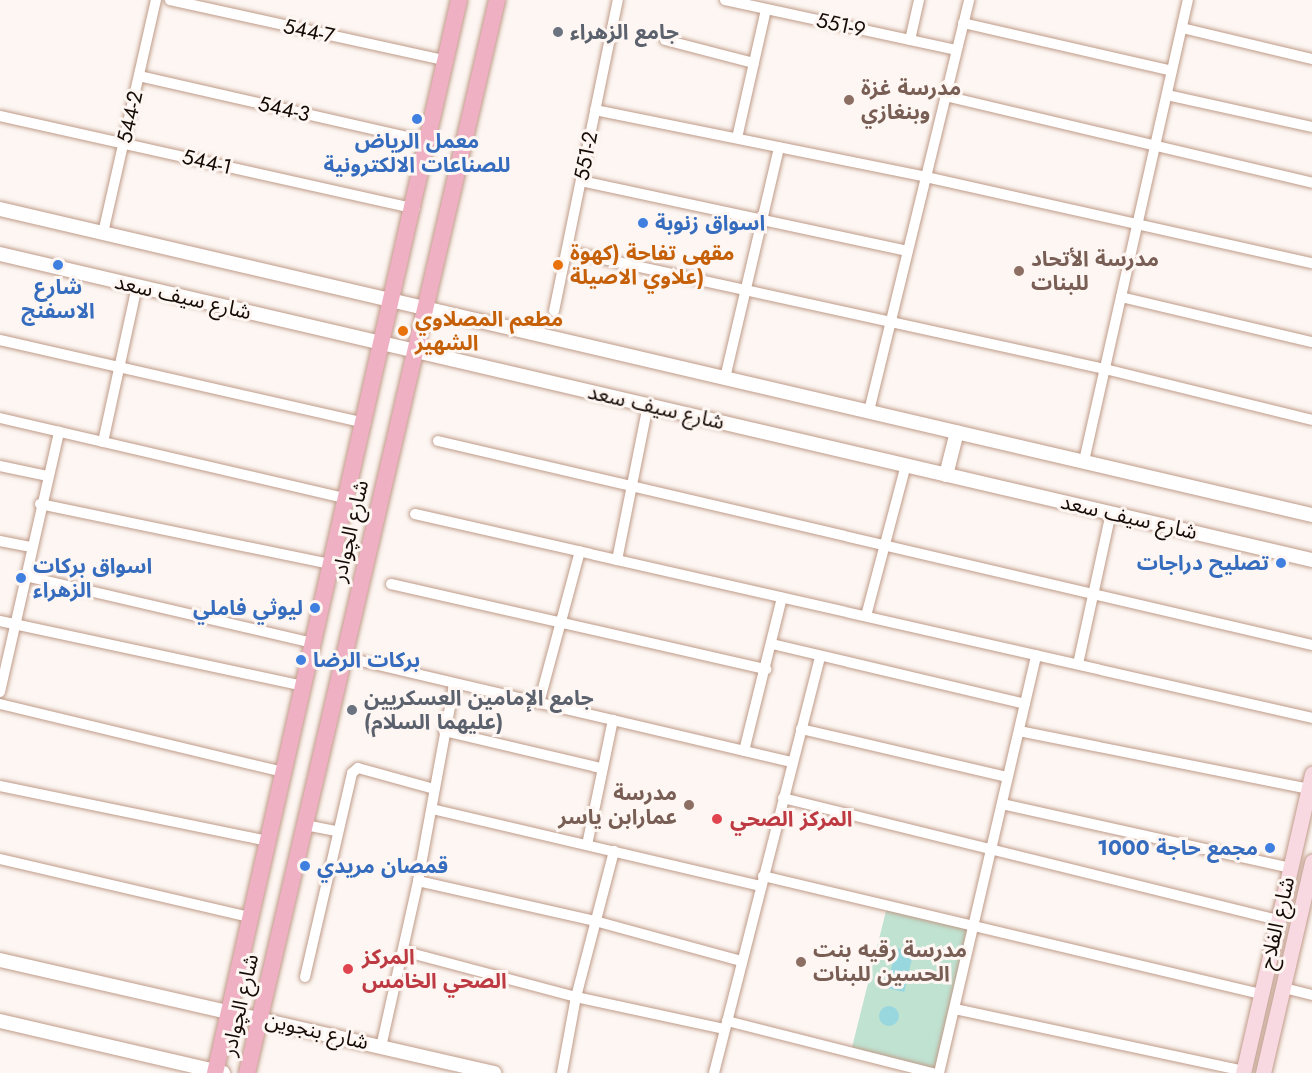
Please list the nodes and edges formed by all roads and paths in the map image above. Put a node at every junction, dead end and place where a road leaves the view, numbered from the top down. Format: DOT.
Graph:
graph roads {
  1 [pos="156,0"];
  2 [pos="170,0"];
  3 [pos="459,0"];
  4 [pos="497,0"];
  5 [pos="618,0"];
  6 [pos="726,0"];
  7 [pos="919,0"];
  8 [pos="969,0"];
  9 [pos="1185,1"];
  10 [pos="766,9"];
  11 [pos="963,23"];
  12 [pos="1182,28"];
  13 [pos="665,40"];
  14 [pos="910,40"];
  15 [pos="956,50"];
  16 [pos="1312,59"];
  17 [pos="447,61"];
  18 [pos="754,63"];
  19 [pos="1172,71"];
  20 [pos="139,76"];
  21 [pos="1167,95"];
  22 [pos="945,96"];
  23 [pos="595,110"];
  24 [pos="0,116"];
  25 [pos="1312,127"];
  26 [pos="737,138"];
  27 [pos="429,142"];
  28 [pos="123,143"];
  29 [pos="1156,144"];
  30 [pos="779,147"];
  31 [pos="926,177"];
  32 [pos="581,181"];
  33 [pos="1312,183"];
  34 [pos="0,209"];
  35 [pos="415,209"];
  36 [pos="761,222"];
  37 [pos="1137,224"];
  38 [pos="103,233"];
  39 [pos="567,251"];
  40 [pos="908,251"];
  41 [pos="0,254"];
  42 [pos="1312,263"];
  43 [pos="137,286"];
  44 [pos="745,292"];
  45 [pos="1121,297"];
  46 [pos="393,301"];
  47 [pos="425,308"];
  48 [pos="554,311"];
  49 [pos="890,324"];
  50 [pos="0,340"];
  51 [pos="1312,342"];
  52 [pos="384,343"];
  53 [pos="415,351"];
  54 [pos="120,367"];
  55 [pos="1105,369"];
  56 [pos="725,378"];
  57 [pos="648,405"];
  58 [pos="869,411"];
  59 [pos="0,418"];
  60 [pos="1312,420"];
  61 [pos="366,423"];
  62 [pos="59,432"];
  63 [pos="957,432"];
  64 [pos="438,441"];
  65 [pos="103,442"];
  66 [pos="1084,461"];
  67 [pos="906,465"];
  68 [pos="0,466"];
  69 [pos="946,475"];
  70 [pos="47,476"];
  71 [pos="630,486"];
  72 [pos="347,500"];
  73 [pos="40,504"];
  74 [pos="1111,513"];
  75 [pos="415,514"];
  76 [pos="1312,515"];
  77 [pos="0,541"];
  78 [pos="885,545"];
  79 [pos="31,547"];
  80 [pos="580,551"];
  81 [pos="618,560"];
  82 [pos="1312,560"];
  83 [pos="331,564"];
  84 [pos="25,576"];
  85 [pos="391,584"];
  86 [pos="1095,594"];
  87 [pos="782,598"];
  88 [pos="866,616"];
  89 [pos="0,621"];
  90 [pos="560,622"];
  91 [pos="14,625"];
  92 [pos="313,643"];
  93 [pos="772,644"];
  94 [pos="1312,645"];
  95 [pos="1036,655"];
  96 [pos="344,657"];
  97 [pos="820,657"];
  98 [pos="1078,664"];
  99 [pos="766,669"];
  100 [pos="454,684"];
  101 [pos="303,686"];
  102 [pos="0,692"];
  103 [pos="538,703"];
  104 [pos="0,704"];
  105 [pos="1025,704"];
  106 [pos="1312,718"];
  107 [pos="613,720"];
  108 [pos="801,729"];
  109 [pos="444,731"];
  110 [pos="1019,731"];
  111 [pos="744,751"];
  112 [pos="793,762"];
  113 [pos="602,768"];
  114 [pos="284,772"];
  115 [pos="1008,777"];
  116 [pos="1310,781"];
  117 [pos="0,786"];
  118 [pos="434,789"];
  119 [pos="783,798"];
  120 [pos="1002,804"];
  121 [pos="432,809"];
  122 [pos="305,825"];
  123 [pos="336,831"];
  124 [pos="268,841"];
  125 [pos="587,845"];
  126 [pos="992,849"];
  127 [pos="614,851"];
  128 [pos="0,859"];
  129 [pos="1312,862"];
  130 [pos="1290,868"];
  131 [pos="418,881"];
  132 [pos="762,881"];
  133 [pos="1310,882"];
  134 [pos="250,917"];
  135 [pos="1278,920"];
  136 [pos="595,921"];
  137 [pos="973,928"];
  138 [pos="402,951"];
  139 [pos="0,960"];
  140 [pos="741,961"];
  141 [pos="305,977"];
  142 [pos="1284,988"];
  143 [pos="1261,994"];
  144 [pos="1312,995"];
  145 [pos="576,997"];
  146 [pos="955,1009"];
  147 [pos="229,1011"];
  148 [pos="260,1018"];
  149 [pos="0,1021"];
  150 [pos="725,1025"];
  151 [pos="381,1047"];
  152 [pos="218,1072"];
  153 [pos="1243,1072"];
  154 [pos="247,1073"];
  155 [pos="494,1073"];
  156 [pos="562,1073"];
  157 [pos="714,1073"];
  158 [pos="933,1073"];
  159 [pos="939,1073"];
  160 [pos="1263,1073"];
  1 -- 20 [label="street, 544-2"];
  2 -- 17 [label="street, 544-7"];
  3 -- 17 [label="main road, شارع الچوادر"];
  4 -- 47 [label="main road, شارع الچوادر"];
  5 -- 23 [label="street, 551-2"];
  6 -- 10 [label="street, 551-9"];
  7 -- 14 [label="street"];
  8 -- 11 [label="street"];
  9 -- 12 [label="street"];
  10 -- 14 [label="street, 551-9"];
  10 -- 18 [label="street"];
  11 -- 15 [label="street"];
  11 -- 19 [label="street"];
  12 -- 16 [label="street"];
  12 -- 19 [label="street"];
  13 -- 18 [label="street"];
  14 -- 15 [label="street, 551-9"];
  15 -- 22 [label="street"];
  17 -- 27 [label="main road, شارع الچوادر"];
  18 -- 26 [label="street"];
  19 -- 21 [label="street"];
  20 -- 27 [label="street, 544-3"];
  20 -- 28 [label="street, 544-2"];
  21 -- 25 [label="street"];
  21 -- 29 [label="street"];
  22 -- 29 [label="street"];
  22 -- 31 [label="street"];
  23 -- 26 [label="street"];
  23 -- 32 [label="street, 551-2"];
  24 -- 28 [label="street, 544-1"];
  26 -- 30 [label="street"];
  27 -- 35 [label="main road, شارع الچوادر"];
  28 -- 35 [label="street, 544-1"];
  28 -- 38 [label="street, 544-2"];
  29 -- 33 [label="street"];
  29 -- 37 [label="street"];
  30 -- 31 [label="street"];
  30 -- 36 [label="street"];
  31 -- 37 [label="street"];
  31 -- 40 [label="street"];
  32 -- 36 [label="street"];
  32 -- 39 [label="street, 551-2"];
  34 -- 38 [label="street, شارع سيف سعد"];
  35 -- 46 [label="main road, شارع الچوادر"];
  36 -- 40 [label="street"];
  36 -- 44 [label="street"];
  37 -- 42 [label="street"];
  37 -- 45 [label="street"];
  38 -- 46 [label="street, شارع سيف سعد"];
  39 -- 44 [label="street"];
  39 -- 48 [label="street, 551-2"];
  40 -- 49 [label="street"];
  41 -- 43 [label="street, شارع سيف سعد"];
  43 -- 52 [label="street, شارع سيف سعد"];
  43 -- 54 [label="street"];
  44 -- 49 [label="street"];
  44 -- 56 [label="street"];
  45 -- 51 [label="street"];
  45 -- 55 [label="street"];
  46 -- 47 [label="street, شارع سيف سعد"];
  46 -- 52 [label="main road, شارع الچوادر"];
  47 -- 53 [label="main road, شارع الچوادر"];
  47 -- 56 [label="street, شارع سيف سعد"];
  49 -- 55 [label="street"];
  49 -- 58 [label="street"];
  50 -- 54 [label="street"];
  52 -- 53 [label="street, شارع سيف سعد"];
  52 -- 61 [label="main road, شارع الچوادر"];
  53 -- 57 [label="street, شارع سيف سعد"];
  53 -- 96 [label="main road, شارع الچوادر"];
  54 -- 61 [label="street"];
  54 -- 65 [label="street"];
  55 -- 60 [label="street"];
  55 -- 66 [label="street"];
  56 -- 58 [label="street, شارع سيف سعد"];
  57 -- 67 [label="street, شارع سيف سعد"];
  57 -- 71 [label="street"];
  58 -- 63 [label="street, شارع سيف سعد"];
  59 -- 62 [label="street"];
  61 -- 72 [label="main road, شارع الچوادر"];
  62 -- 65 [label="street"];
  62 -- 70 [label="street"];
  63 -- 66 [label="street, شارع سيف سعد"];
  63 -- 69 [label="street"];
  64 -- 71 [label="street"];
  65 -- 72 [label="street"];
  66 -- 76 [label="street, شارع سيف سعد"];
  67 -- 69 [label="street, شارع سيف سعد"];
  67 -- 78 [label="street"];
  68 -- 70 [label="street"];
  69 -- 74 [label="street, شارع سيف سعد"];
  70 -- 73 [label="street"];
  71 -- 78 [label="street"];
  71 -- 81 [label="street"];
  72 -- 83 [label="main road, شارع الچوادر"];
  73 -- 79 [label="street"];
  73 -- 83 [label="street"];
  74 -- 82 [label="street, شارع سيف سعد"];
  74 -- 86 [label="street"];
  75 -- 80 [label="street"];
  77 -- 79 [label="street"];
  78 -- 86 [label="street"];
  78 -- 88 [label="street"];
  79 -- 84 [label="street"];
  80 -- 81 [label="street"];
  80 -- 90 [label="street"];
  81 -- 87 [label="street"];
  83 -- 92 [label="main road, شارع الچوادر"];
  84 -- 91 [label="street"];
  84 -- 92 [label="street"];
  85 -- 90 [label="street"];
  86 -- 94 [label="street"];
  86 -- 98 [label="street"];
  87 -- 88 [label="street"];
  87 -- 93 [label="street"];
  88 -- 95 [label="street"];
  89 -- 91 [label="street"];
  90 -- 99 [label="street"];
  90 -- 103 [label="street"];
  91 -- 101 [label="street"];
  91 -- 102 [label="street"];
  92 -- 101 [label="main road, شارع الچوادر"];
  93 -- 97 [label="street"];
  93 -- 99 [label="street"];
  95 -- 98 [label="street"];
  95 -- 105 [label="street"];
  96 -- 100 [label="street"];
  96 -- 122 [label="main road, شارع الچوادر"];
  97 -- 105 [label="street"];
  97 -- 108 [label="street"];
  98 -- 106 [label="street"];
  99 -- 111 [label="street"];
  100 -- 103 [label="street"];
  100 -- 109 [label="street"];
  101 -- 114 [label="main road, شارع الچوادر"];
  103 -- 107 [label="street"];
  104 -- 114 [label="street"];
  105 -- 110 [label="street"];
  107 -- 111 [label="street"];
  107 -- 113 [label="street"];
  108 -- 112 [label="street"];
  108 -- 115 [label="street"];
  109 -- 113 [label="street"];
  109 -- 118 [label="street"];
  110 -- 115 [label="street"];
  110 -- 116 [label="street"];
  111 -- 112 [label="street"];
  112 -- 119 [label="street"];
  113 -- 125 [label="street"];
  114 -- 124 [label="main road, شارع الچوادر"];
  115 -- 120 [label="street"];
  116 -- 130 [label="main road, شارع الفلاح"];
  117 -- 124 [label="street"];
  118 -- 121 [label="street"];
  118 -- 123 [label="street"];
  119 -- 126 [label="street"];
  119 -- 132 [label="street"];
  120 -- 126 [label="street"];
  120 -- 130 [label="street"];
  121 -- 125 [label="street"];
  121 -- 131 [label="street"];
  122 -- 123 [label="street"];
  122 -- 148 [label="main road, شارع الچوادر"];
  123 -- 141 [label="street"];
  124 -- 134 [label="main road, شارع الچوادر"];
  125 -- 127 [label="street"];
  126 -- 135 [label="street"];
  126 -- 137 [label="street"];
  127 -- 132 [label="street"];
  127 -- 136 [label="street"];
  128 -- 134 [label="street"];
  129 -- 133 [label="main road, شارع الفلاح"];
  130 -- 135 [label="main road, شارع الفلاح"];
  131 -- 136 [label="street"];
  131 -- 138 [label="street"];
  132 -- 137 [label="street"];
  132 -- 140 [label="street"];
  133 -- 142 [label="main road, شارع الفلاح"];
  134 -- 147 [label="main road, شارع الچوادر"];
  135 -- 143 [label="main road, شارع الفلاح"];
  136 -- 140 [label="street"];
  136 -- 145 [label="street"];
  137 -- 143 [label="street"];
  137 -- 146 [label="street"];
  138 -- 145 [label="street"];
  138 -- 151 [label="street"];
  139 -- 147 [label="street, شارع بنجوين"];
  140 -- 150 [label="street"];
  142 -- 144 [label="street"];
  142 -- 160 [label="main road, شارع الفلاح"];
  143 -- 153 [label="main road, شارع الفلاح"];
  145 -- 150 [label="street"];
  145 -- 156 [label="street"];
  146 -- 153 [label="street"];
  146 -- 159 [label="street"];
  147 -- 148 [label="street, شارع بنجوين"];
  147 -- 152 [label="main road, شارع الچوادر"];
  148 -- 151 [label="street, شارع بنجوين"];
  148 -- 154 [label="main road, شارع الچوادر"];
  149 -- 152 [label="street"];
  150 -- 157 [label="street"];
  150 -- 158 [label="street"];
  151 -- 155 [label="street, شارع بنجوين"];
}
